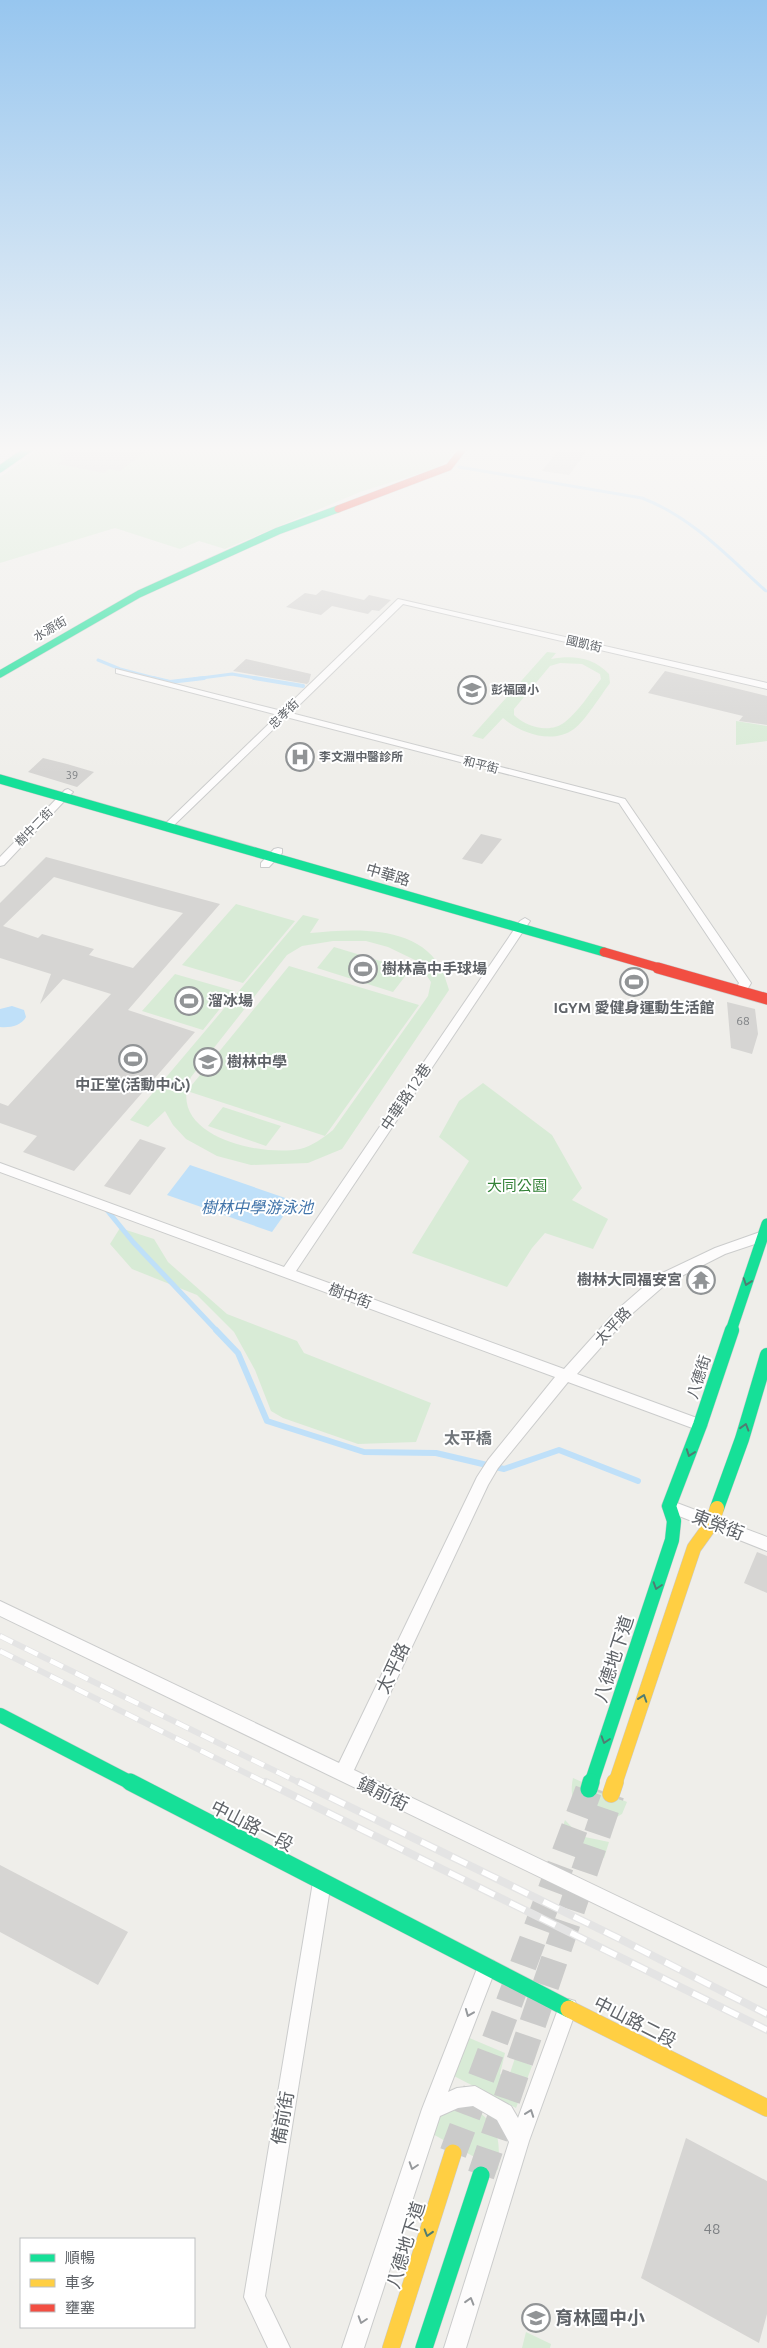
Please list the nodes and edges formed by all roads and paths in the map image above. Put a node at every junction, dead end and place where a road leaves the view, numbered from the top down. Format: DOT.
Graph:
graph roads {
  1 [pos="224,556"];
  2 [pos="401,601"];
  3 [pos="119,671"];
  4 [pos="0,674"];
  5 [pos="767,686"];
  6 [pos="284,714"];
  7 [pos="0,772"];
  8 [pos="0,780"];
  9 [pos="65,795"];
  10 [pos="170,824"];
  11 [pos="0,863"];
  12 [pos="522,925"];
  13 [pos="743,987"];
  14 [pos="767,990"];
  15 [pos="767,999"];
  16 [pos="0,1167"];
  17 [pos="766,1232"];
  18 [pos="287,1273"];
  19 [pos="767,1355"];
  20 [pos="567,1376"];
  21 [pos="700,1425"];
  22 [pos="670,1506"];
  23 [pos="712,1523"];
  24 [pos="672,1540"];
  25 [pos="767,1544"];
  26 [pos="0,1608"];
  27 [pos="0,1715"];
  28 [pos="343,1774"];
  29 [pos="589,1790"];
  30 [pos="611,1794"];
  31 [pos="322,1882"];
  32 [pos="487,1968"];
  33 [pos="767,1978"];
  34 [pos="568,2008"];
  35 [pos="767,2108"];
  36 [pos="432,2109"];
  37 [pos="519,2141"];
  38 [pos="453,2153"];
  39 [pos="481,2175"];
  40 [pos="279,2348"];
  41 [pos="353,2348"];
  42 [pos="391,2348"];
  43 [pos="424,2348"];
  44 [pos="455,2348"];
  1 -- 4 [label="street, 水源街"];
  2 -- 5 [label="street, 國凱街"];
  2 -- 6 [label="street, 忠孝街"];
  3 -- 6 [label="street, 和平街"];
  6 -- 10 [label="street, 忠孝街"];
  6 -- 13 [label="street, 和平街"];
  7 -- 9 [label="street, 中華路"];
  8 -- 9 [label="street, 中華路"];
  9 -- 10 [label="street, 中華路"];
  9 -- 11 [label="street, 樹中二街"];
  10 -- 12 [label="street, 中華路"];
  12 -- 13 [label="street, 中華路"];
  12 -- 18 [label="street, 中華路12巷"];
  13 -- 14 [label="street, 中華路"];
  13 -- 15 [label="street, 中華路"];
  16 -- 18 [label="street, 樹中街"];
  17 -- 20 [label="street, 太平路"];
  17 -- 21 [label="street, 八德街, one-way"];
  18 -- 20 [label="street, 樹中街"];
  23 -- 19 [label="street, one-way"];
  20 -- 21 [label="street, 樹中街"];
  20 -- 28 [label="street, 太平路"];
  21 -- 22 [label="street, 八德街, one-way"];
  22 -- 23 [label="street, 東榮街"];
  22 -- 24 [label="street, 八德街"];
  23 -- 25 [label="street, 東榮街"];
  30 -- 23 [label="street, one-way"];
  24 -- 29 [label="street, 八德地下道, one-way"];
  26 -- 28 [label="street, 鎮前街"];
  27 -- 31 [label="street, 中山路一段"];
  28 -- 33 [label="street, 鎮前街"];
  31 -- 32 [label="street, 中山路一段"];
  31 -- 40 [label="street, 備前街"];
  32 -- 34 [label="street, 中山路二段"];
  32 -- 36 [label="street, one-way"];
  34 -- 35 [label="street, 中山路二段"];
  37 -- 34 [label="street, one-way"];
  36 -- 37 [label="street"];
  36 -- 41 [label="street, one-way"];
  44 -- 37 [label="street, one-way"];
  38 -- 42 [label="street, 八德地下道, one-way"];
  39 -- 43 [label="street"];
}
